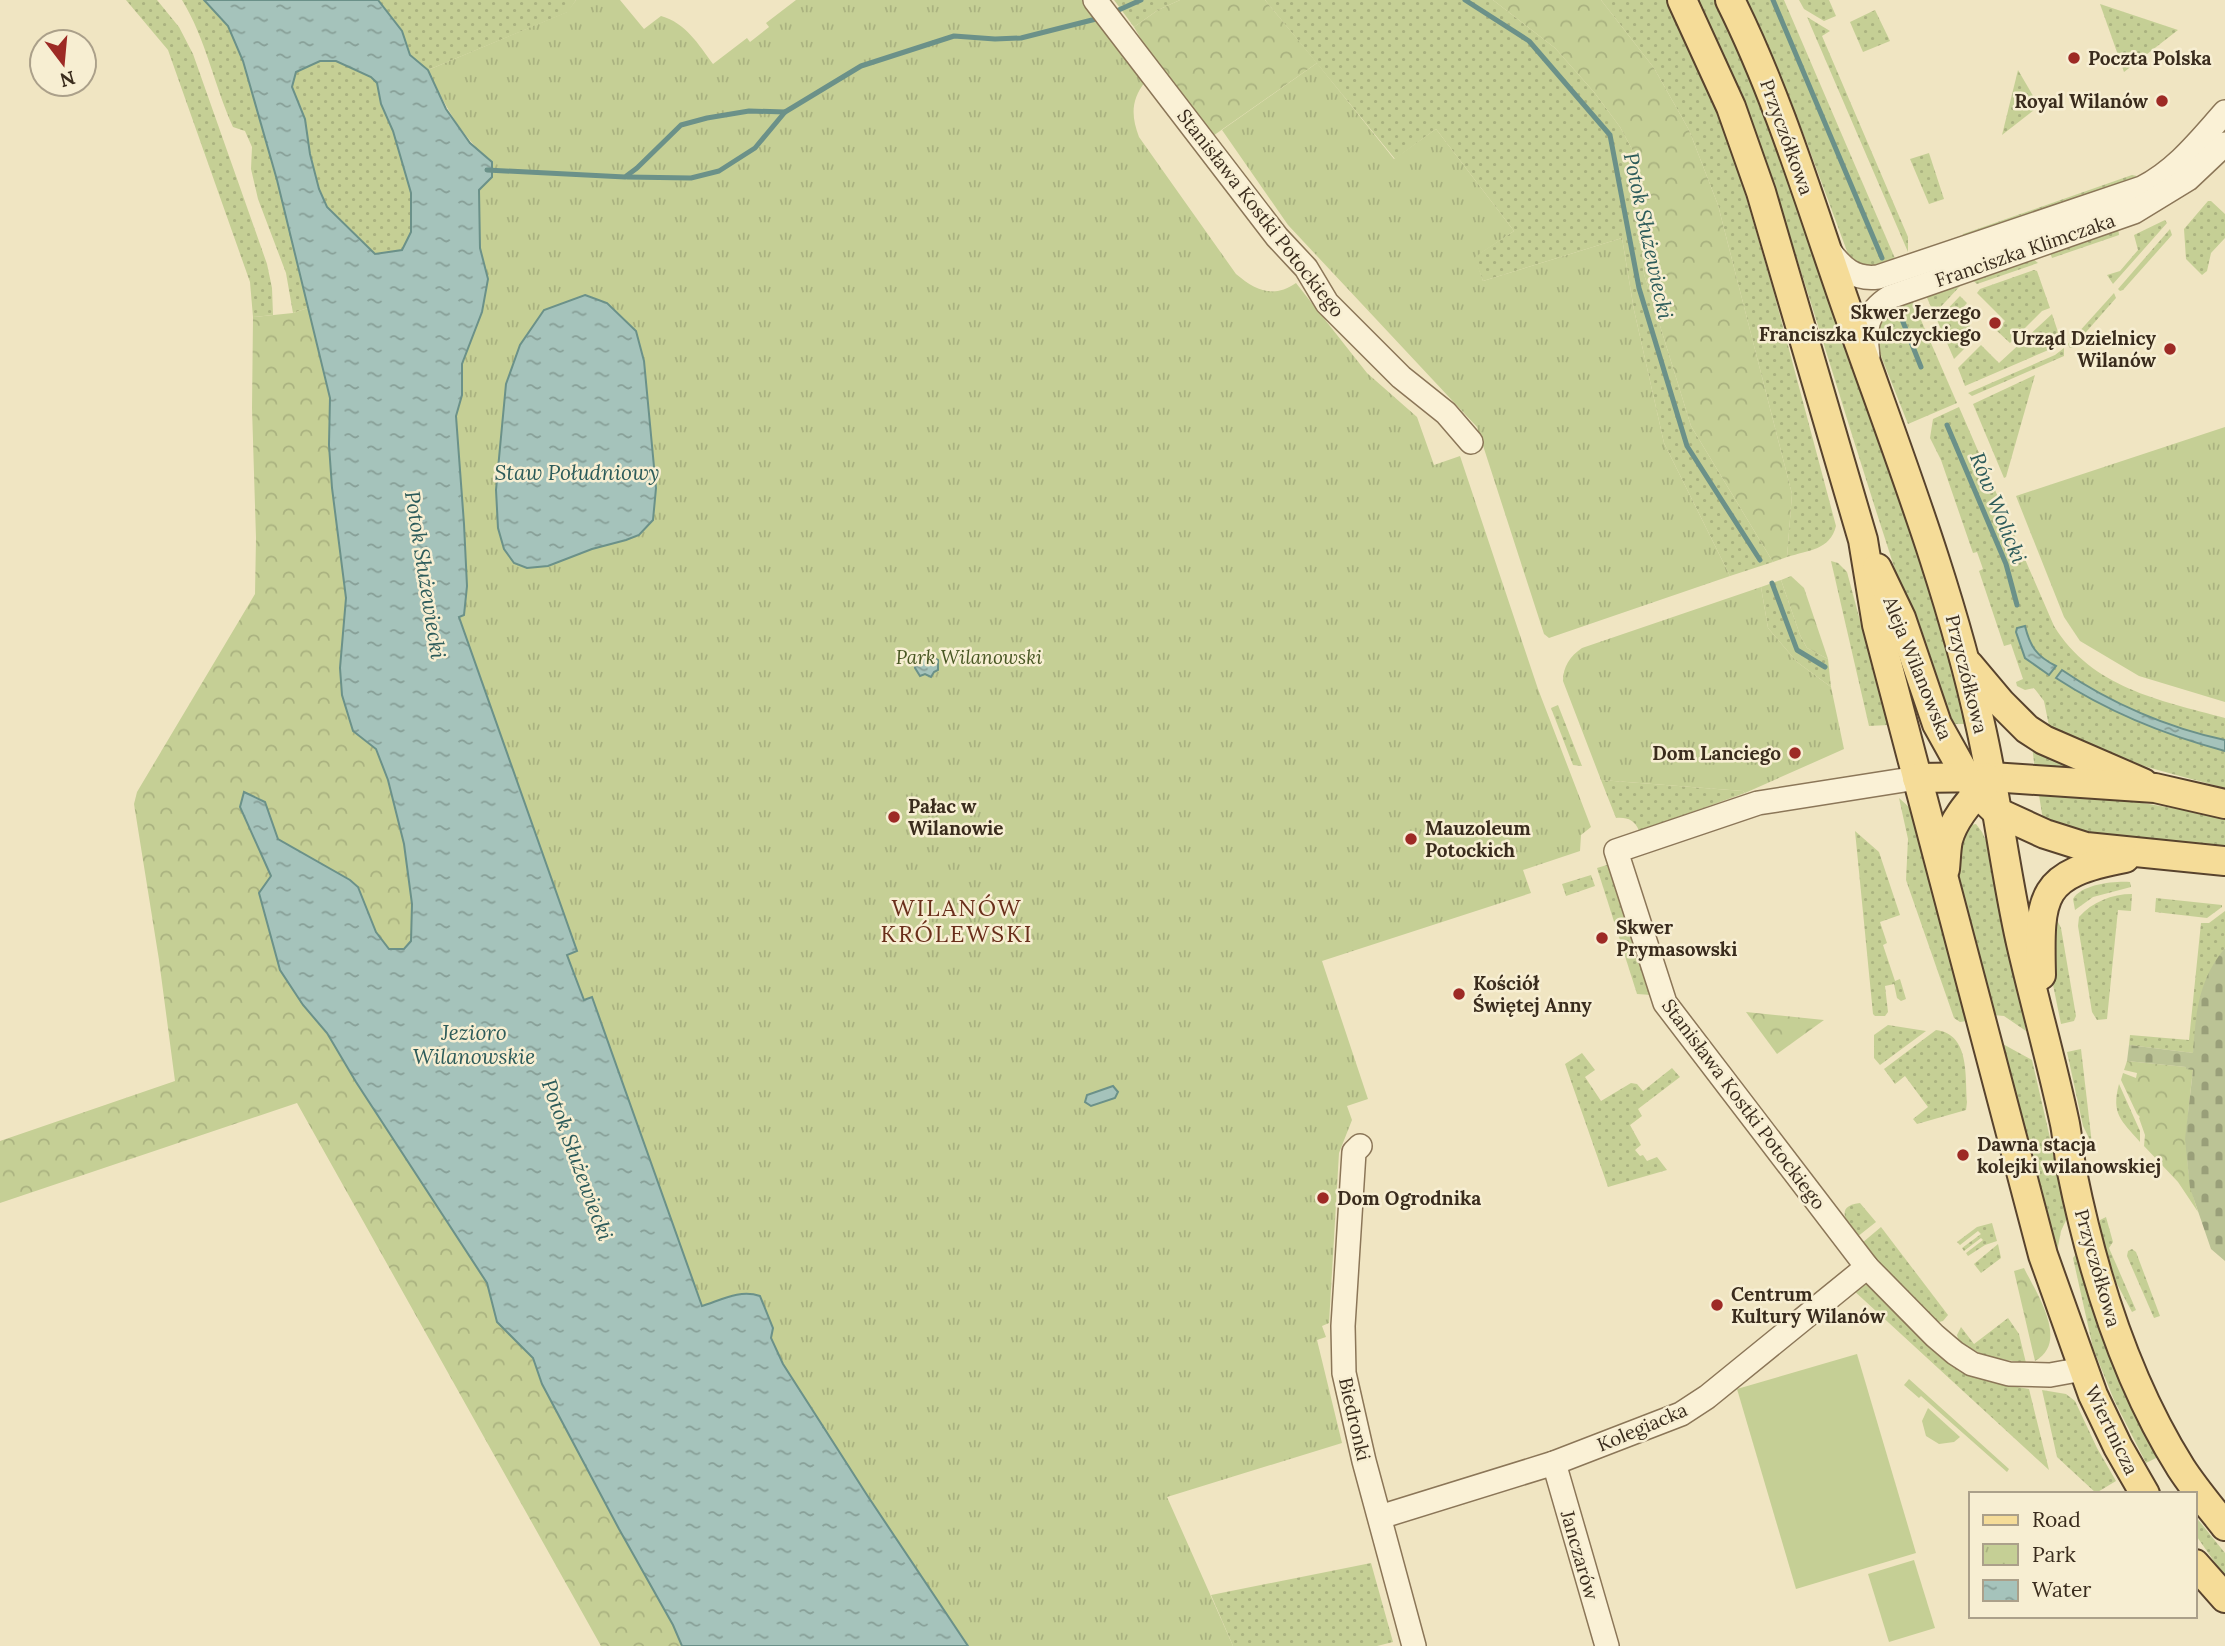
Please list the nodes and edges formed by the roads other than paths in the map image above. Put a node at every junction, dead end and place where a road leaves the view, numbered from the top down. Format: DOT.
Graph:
graph roads {
  1 [pos="1096,0"];
  2 [pos="1682,0"];
  3 [pos="1730,0"];
  4 [pos="2225,112"];
  5 [pos="2225,144"];
  6 [pos="1826,246"];
  7 [pos="1871,374"];
  8 [pos="1471,442"];
  9 [pos="1863,540"];
  10 [pos="1965,660"];
  11 [pos="1917,778"];
  12 [pos="2155,788"];
  13 [pos="1983,790"];
  14 [pos="2225,804"];
  15 [pos="2147,854"];
  16 [pos="2225,861"];
  17 [pos="1944,878"];
  18 [pos="2042,1023"];
  19 [pos="1360,1146"];
  20 [pos="1867,1267"];
  21 [pos="2083,1369"];
  22 [pos="1554,1463"];
  23 [pos="2144,1492"];
  24 [pos="1380,1517"];
  25 [pos="2225,1526"];
  26 [pos="2197,1566"];
  27 [pos="2225,1598"];
  28 [pos="1414,1646"];
  29 [pos="1607,1646"];
  1 -- 8 [label="street, Stanisława Kostki Potockiego"];
  2 -- 9 [label="main road"];
  3 -- 6 [label="main road, Przyczółkowa"];
  4 -- 6 [label="street, Franciszka Klimczaka"];
  5 -- 7 [label="street, Franciszka Klimczaka"];
  6 -- 7 [label="main road, Przyczółkowa"];
  7 -- 10 [label="main road, Przyczółkowa"];
  9 -- 11 [label="main road"];
  9 -- 13 [label="main road, Aleja Wilanowska"];
  10 -- 12 [label="main road"];
  10 -- 13 [label="main road, Przyczółkowa"];
  11 -- 13 [label="main road"];
  11 -- 17 [label="main road"];
  11 -- 20 [label="street, Stanisława Kostki Potockiego"];
  12 -- 13 [label="main road"];
  12 -- 14 [label="main road"];
  13 -- 15 [label="main road"];
  13 -- 17 [label="main road"];
  13 -- 18 [label="main road, Przyczółkowa"];
  15 -- 16 [label="main road"];
  15 -- 18 [label="main road"];
  17 -- 21 [label="main road"];
  18 -- 25 [label="main road, Przyczółkowa"];
  19 -- 24 [label="street, Biedronki"];
  20 -- 21 [label="street, Wiertnicza"];
  20 -- 22 [label="street, Kolegiacka"];
  21 -- 23 [label="main road, Wiertnicza"];
  22 -- 24 [label="street, Kolegiacka"];
  22 -- 29 [label="street, Janczarów"];
  24 -- 28 [label="street, Biedronki"];
  26 -- 27 [label="main road"];
}
